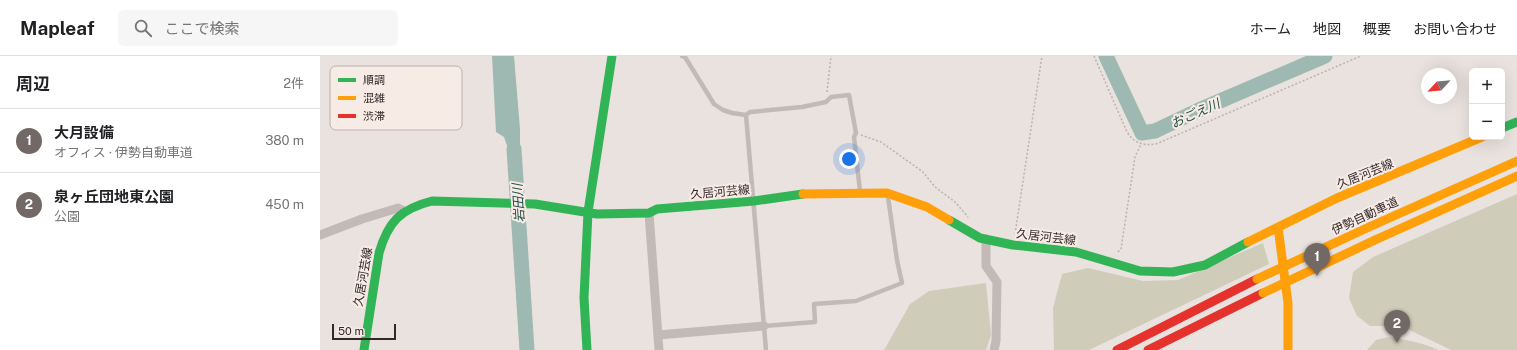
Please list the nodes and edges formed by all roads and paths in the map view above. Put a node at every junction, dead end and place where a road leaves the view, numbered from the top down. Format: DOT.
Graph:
graph roads {
  1 [pos="612,56"];
  2 [pos="682,56"];
  3 [pos="831,56"];
  4 [pos="1042,56"];
  5 [pos="1094,56"];
  6 [pos="1361,56"];
  7 [pos="826,102"];
  8 [pos="746,115"];
  9 [pos="1517,122"];
  10 [pos="1505,127"];
  11 [pos="856,133"];
  12 [pos="1475,140"];
  13 [pos="1142,144"];
  14 [pos="1517,161"];
  15 [pos="1517,176"];
  16 [pos="861,193"];
  17 [pos="887,193"];
  18 [pos="754,201"];
  19 [pos="404,211"];
  20 [pos="588,212"];
  21 [pos="648,213"];
  22 [pos="969,218"];
  23 [pos="1278,227"];
  24 [pos="320,235"];
  25 [pos="1014,236"];
  26 [pos="986,239"];
  27 [pos="1113,252"];
  28 [pos="1118,252"];
  29 [pos="1120,254"];
  30 [pos="764,326"];
  31 [pos="658,335"];
  32 [pos="1288,346"];
  33 [pos="364,350"];
  34 [pos="586,350"];
  35 [pos="659,350"];
  36 [pos="766,350"];
  37 [pos="994,350"];
  38 [pos="1117,350"];
  39 [pos="1148,350"];
  1 -- 20 [label="main road"];
  2 -- 8 [label="lane"];
  3 -- 7 [label="path"];
  4 -- 25 [label="path"];
  5 -- 13 [label="path"];
  6 -- 13 [label="path"];
  7 -- 8 [label="lane"];
  7 -- 11 [label="lane"];
  8 -- 18 [label="lane"];
  9 -- 10 [label="main road"];
  11 -- 16 [label="lane"];
  11 -- 22 [label="path"];
  12 -- 23 [label="main road, 久居河芸線"];
  13 -- 28 [label="path"];
  14 -- 38 [label="main road, 伊勢自動車道, bridge"];
  15 -- 39 [label="main road, bridge"];
  16 -- 17 [label="main road, 久居河芸線"];
  16 -- 18 [label="main road, 久居河芸線"];
  17 -- 26 [label="main road, 久居河芸線"];
  17 -- 30 [label="lane"];
  18 -- 21 [label="main road, 久居河芸線"];
  18 -- 30 [label="lane"];
  19 -- 20 [label="main road, 久居河芸線"];
  19 -- 24 [label="street"];
  19 -- 33 [label="main road, 久居河芸線"];
  20 -- 21 [label="main road, 久居河芸線"];
  20 -- 34 [label="main road"];
  21 -- 31 [label="street"];
  23 -- 26 [label="main road, 久居河芸線"];
  23 -- 32 [label="main road"];
  26 -- 37 [label="street"];
  27 -- 28 [label="path"];
  28 -- 29 [label="path"];
  30 -- 31 [label="street"];
  30 -- 36 [label="lane"];
  31 -- 35 [label="street"];
}
